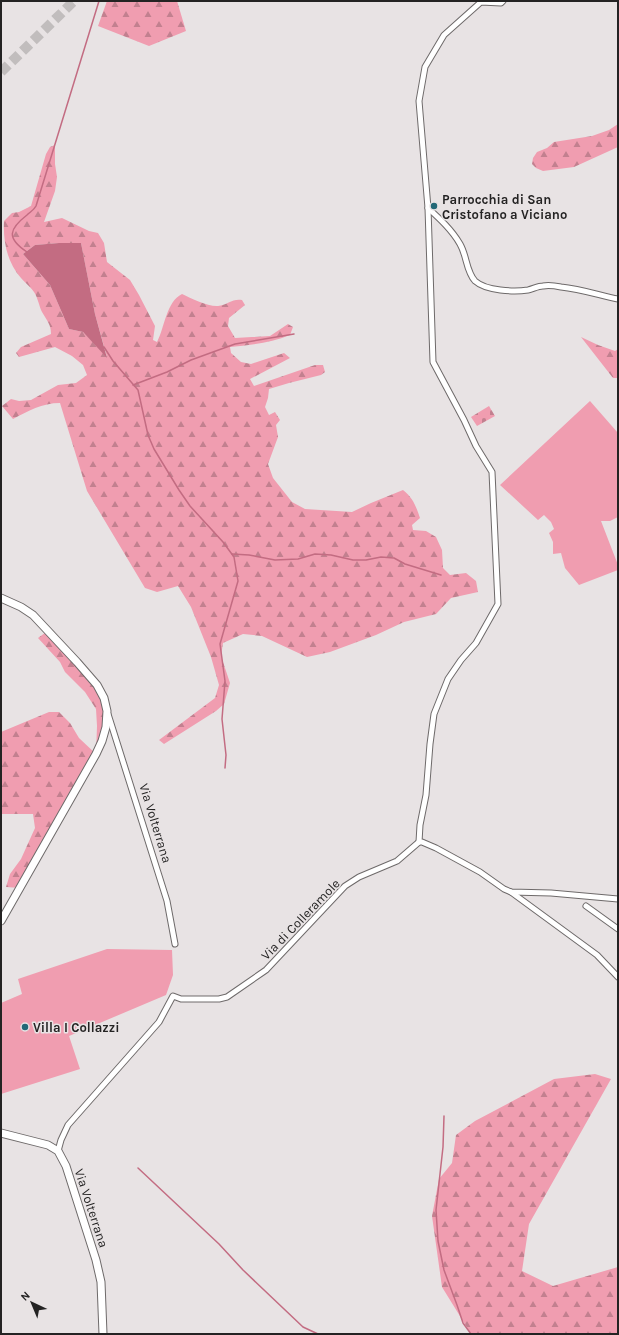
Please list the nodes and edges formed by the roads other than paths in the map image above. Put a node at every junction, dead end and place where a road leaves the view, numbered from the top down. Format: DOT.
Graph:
graph roads {
  1 [pos="503,1"];
  2 [pos="428,208"];
  3 [pos="618,299"];
  4 [pos="1,598"];
  5 [pos="107,711"];
  6 [pos="418,842"];
  7 [pos="511,892"];
  8 [pos="618,899"];
  9 [pos="586,906"];
  10 [pos="1,921"];
  11 [pos="618,929"];
  12 [pos="175,944"];
  13 [pos="618,977"];
  14 [pos="1,1133"];
  15 [pos="58,1151"];
  16 [pos="103,1334"];
  1 -- 2 [label="street"];
  2 -- 3 [label="street"];
  2 -- 6 [label="street"];
  4 -- 5 [label="main road, Via Volterrana"];
  5 -- 10 [label="main road, Via Volterrana"];
  5 -- 12 [label="street, Via Volterrana"];
  6 -- 7 [label="street"];
  6 -- 15 [label="street, Via di Colleramole"];
  7 -- 8 [label="street"];
  7 -- 13 [label="street"];
  9 -- 11 [label="street"];
  14 -- 15 [label="main road"];
  15 -- 16 [label="main road, Via Volterrana"];
}
